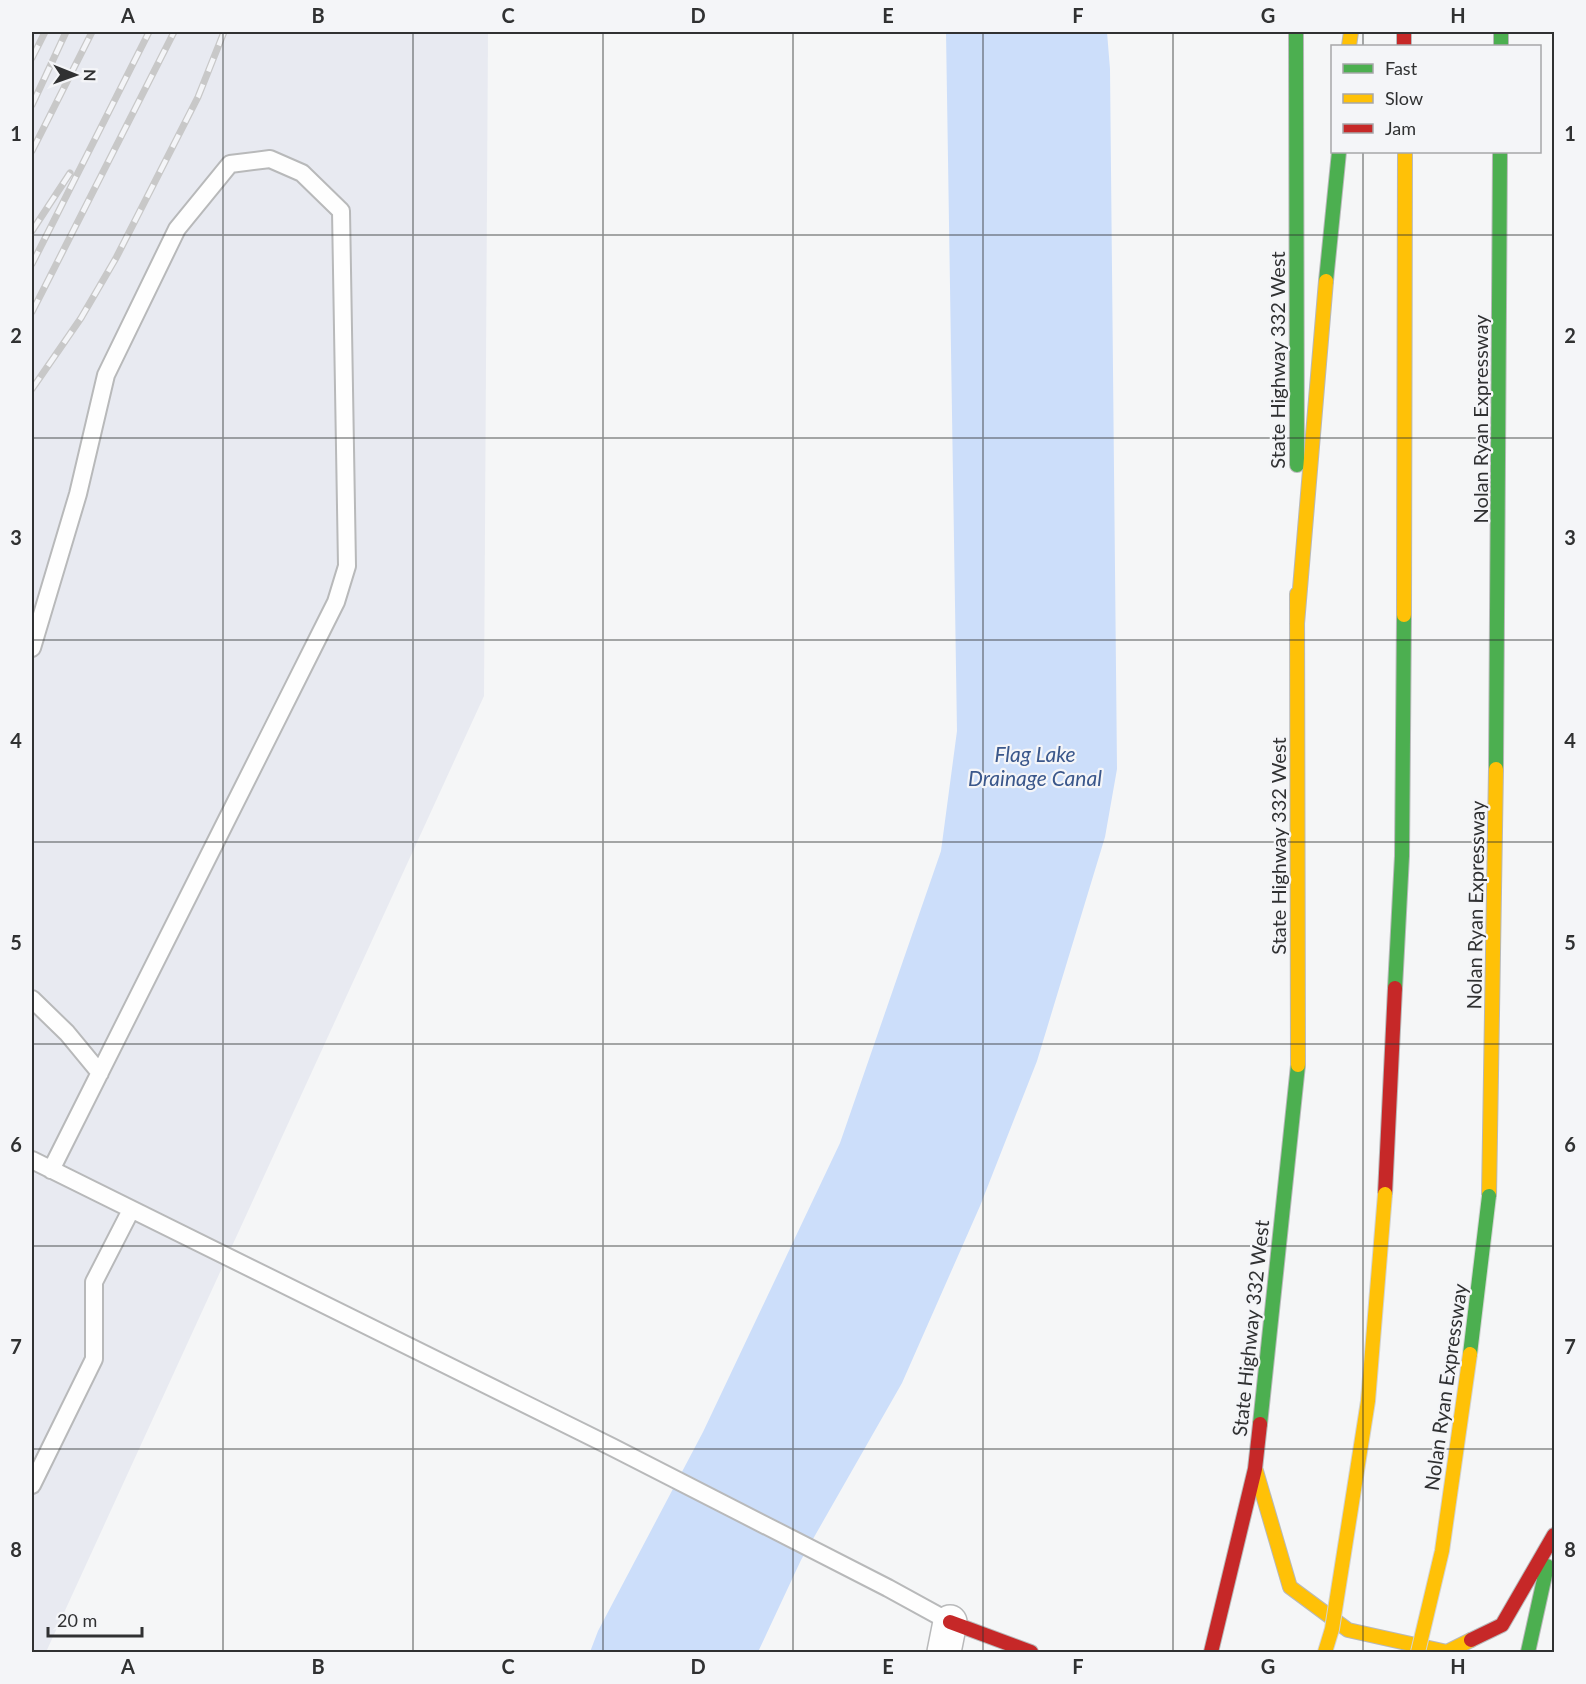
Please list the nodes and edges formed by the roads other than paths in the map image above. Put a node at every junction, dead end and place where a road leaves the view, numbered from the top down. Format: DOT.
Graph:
graph roads {
  1 [pos="1296,32"];
  2 [pos="1339,153"];
  3 [pos="1405,153"];
  4 [pos="1500,153"];
  5 [pos="1297,624"];
  6 [pos="32,648"];
  7 [pos="32,999"];
  8 [pos="100,1073"];
  9 [pos="32,1160"];
  10 [pos="51,1170"];
  11 [pos="130,1209"];
  12 [pos="1255,1469"];
  13 [pos="32,1485"];
  14 [pos="1554,1532"];
  15 [pos="947,1637"];
  16 [pos="1031,1653"];
  17 [pos="1210,1653"];
  18 [pos="1325,1653"];
  19 [pos="1418,1653"];
  20 [pos="1528,1653"];
  1 -- 5 [label="main road, State Highway 332 West"];
  2 -- 5 [label="main road"];
  3 -- 18 [label="main road, bridge"];
  4 -- 19 [label="main road, Nolan Ryan Expressway, bridge"];
  5 -- 12 [label="main road, State Highway 332 West"];
  6 -- 8 [label="lane"];
  7 -- 8 [label="lane"];
  8 -- 10 [label="lane"];
  9 -- 10 [label="lane"];
  10 -- 11 [label="lane"];
  11 -- 13 [label="lane"];
  11 -- 15 [label="lane"];
  12 -- 14 [label="main road"];
  12 -- 17 [label="main road, State Highway 332 West"];
  14 -- 20 [label="main road"];
  15 -- 16 [label="main road"];
}
